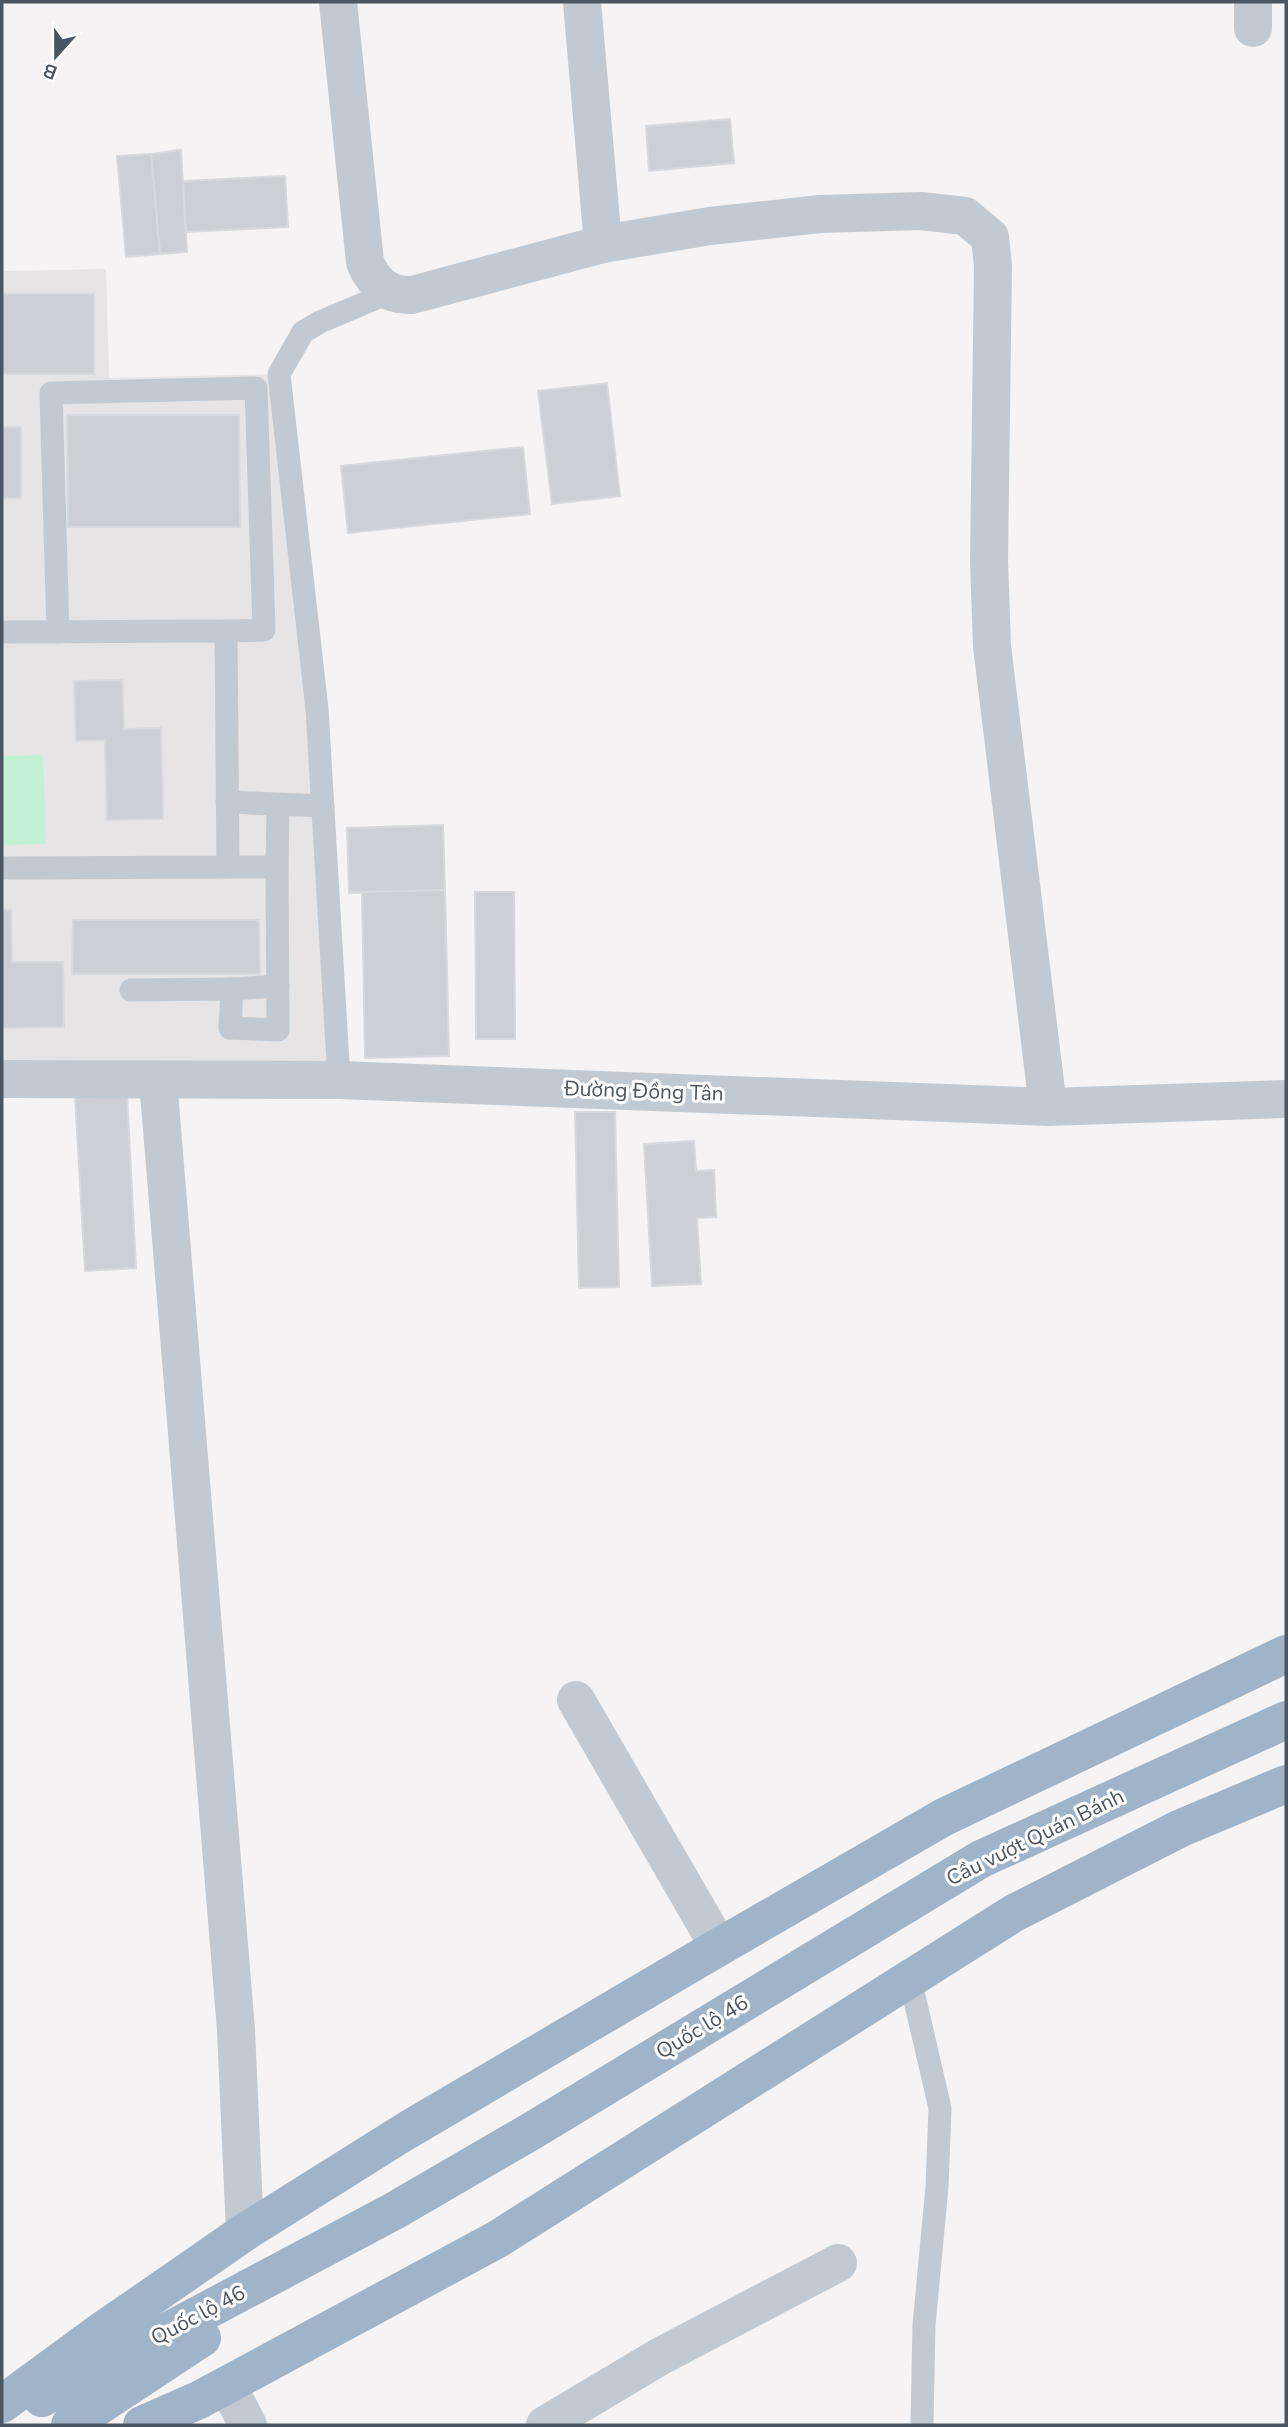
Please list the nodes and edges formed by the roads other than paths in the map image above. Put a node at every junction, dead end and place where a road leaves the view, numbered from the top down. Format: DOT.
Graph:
graph roads {
  1 [pos="338,2"];
  2 [pos="582,2"];
  3 [pos="603,244"];
  4 [pos="391,292"];
  5 [pos="226,631"];
  6 [pos="2,632"];
  7 [pos="58,632"];
  8 [pos="227,803"];
  9 [pos="278,805"];
  10 [pos="323,806"];
  11 [pos="228,867"];
  12 [pos="277,867"];
  13 [pos="2,868"];
  14 [pos="278,986"];
  15 [pos="131,989"];
  16 [pos="232,989"];
  17 [pos="2,1079"];
  18 [pos="158,1080"];
  19 [pos="339,1080"];
  20 [pos="1286,1099"];
  21 [pos="1048,1107"];
  22 [pos="1286,1654"];
  23 [pos="576,1700"];
  24 [pos="1286,1720"];
  25 [pos="1286,1784"];
  26 [pos="719,1947"];
  27 [pos="910,1979"];
  28 [pos="758,1993"];
  29 [pos="394,2211"];
  30 [pos="245,2232"];
  31 [pos="838,2263"];
  32 [pos="227,2385"];
  33 [pos="2,2404"];
  34 [pos="2,2420"];
  35 [pos="70,2425"];
  36 [pos="142,2425"];
  37 [pos="248,2425"];
  38 [pos="545,2425"];
  39 [pos="922,2425"];
  1 -- 4 [label="street"];
  2 -- 3 [label="street"];
  3 -- 4 [label="street"];
  3 -- 21 [label="street"];
  4 -- 10 [label="lane"];
  5 -- 7 [label="lane"];
  5 -- 7 [label="lane"];
  5 -- 8 [label="lane"];
  6 -- 7 [label="lane"];
  8 -- 9 [label="lane"];
  8 -- 11 [label="lane"];
  9 -- 10 [label="lane"];
  9 -- 12 [label="lane"];
  10 -- 19 [label="lane"];
  11 -- 12 [label="lane"];
  11 -- 13 [label="lane"];
  12 -- 14 [label="lane"];
  14 -- 16 [label="lane"];
  14 -- 16 [label="lane"];
  15 -- 16 [label="lane"];
  17 -- 18 [label="street, Đường Đồng Tân"];
  18 -- 19 [label="street, Đường Đồng Tân"];
  18 -- 30 [label="street"];
  19 -- 21 [label="street, Đường Đồng Tân"];
  20 -- 21 [label="street, Đường Đồng Tân"];
  22 -- 26 [label="highway"];
  23 -- 26 [label="street"];
  24 -- 28 [label="highway, Cầu vượt Quán Bánh"];
  25 -- 27 [label="highway"];
  26 -- 30 [label="highway"];
  27 -- 32 [label="highway"];
  27 -- 39 [label="lane"];
  28 -- 29 [label="highway, Quốc lộ 46"];
  29 -- 34 [label="highway, Quốc lộ 46"];
  29 -- 35 [label="highway, Quốc lộ 46"];
  30 -- 33 [label="highway"];
  31 -- 38 [label="street"];
  32 -- 36 [label="highway"];
  32 -- 37 [label="street"];
}
